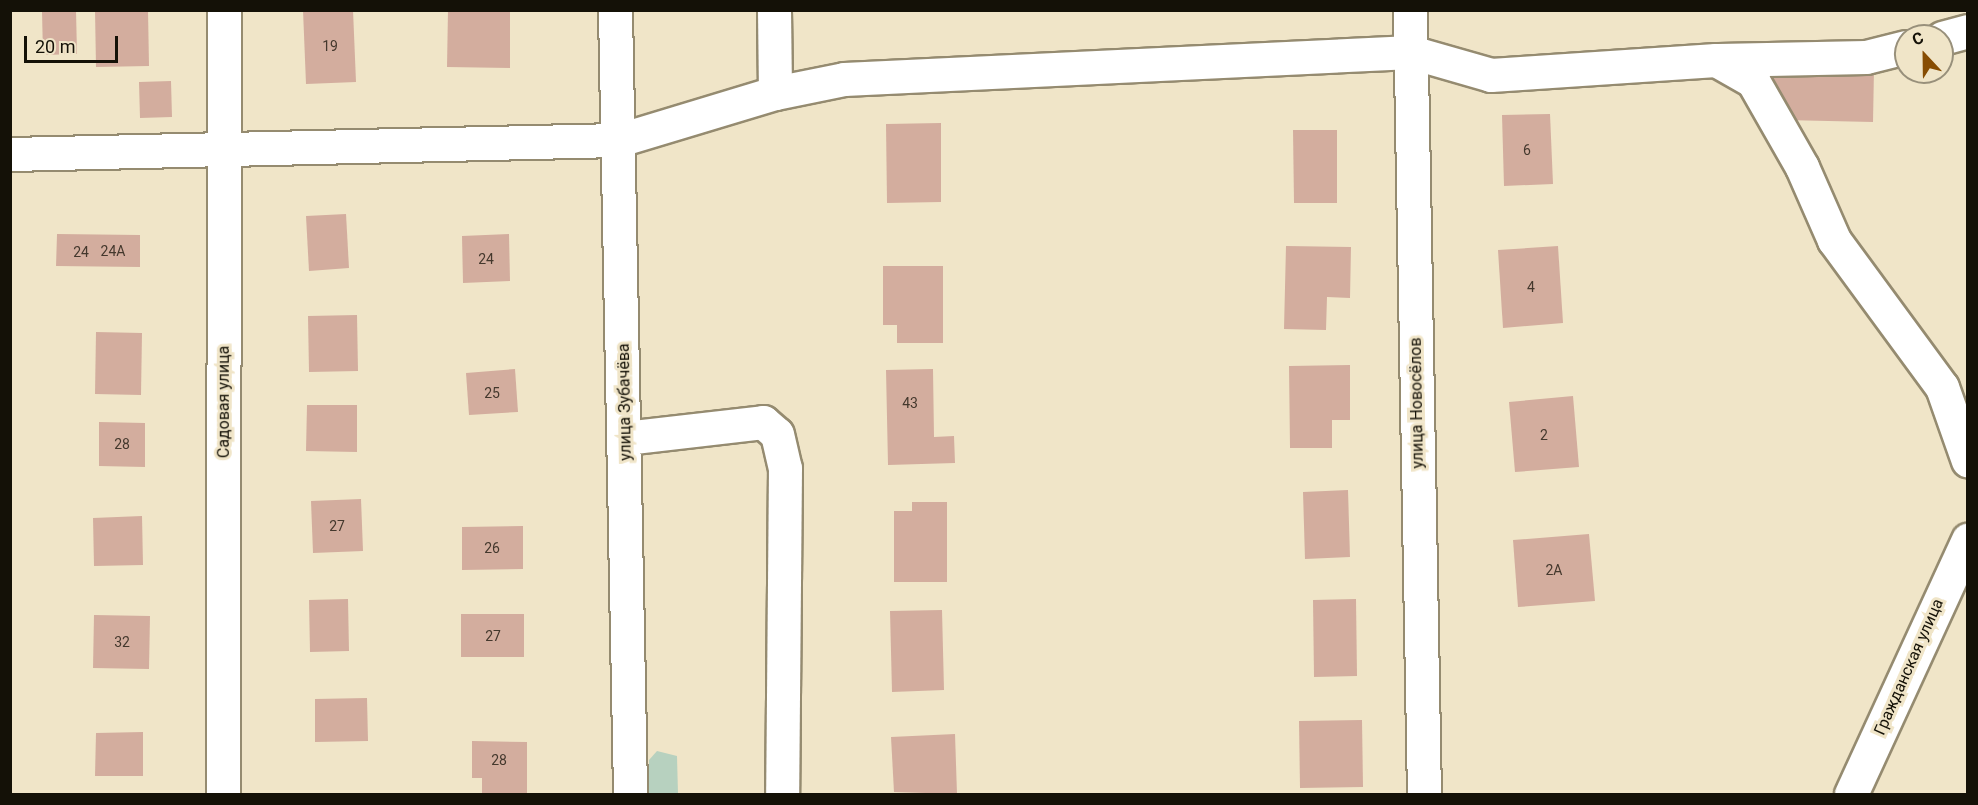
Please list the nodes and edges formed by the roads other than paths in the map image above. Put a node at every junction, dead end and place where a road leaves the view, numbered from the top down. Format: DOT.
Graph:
graph roads {
  1 [pos="224,10"];
  2 [pos="615,10"];
  3 [pos="774,10"];
  4 [pos="1410,10"];
  5 [pos="1894,50"];
  6 [pos="1411,52"];
  7 [pos="1716,60"];
  8 [pos="775,93"];
  9 [pos="620,140"];
  10 [pos="225,145"];
  11 [pos="10,154"];
  12 [pos="625,438"];
  13 [pos="1968,461"];
  14 [pos="1968,521"];
  15 [pos="1962,550"];
  16 [pos="223,795"];
  17 [pos="630,795"];
  18 [pos="782,795"];
  19 [pos="1424,795"];
  20 [pos="1851,795"];
  1 -- 10 [label="street, Садовая улица"];
  2 -- 9 [label="street, улица Зубачёва"];
  3 -- 8 [label="street"];
  4 -- 6 [label="street, улица Новосёлов"];
  5 -- 7 [label="street"];
  6 -- 7 [label="street"];
  6 -- 8 [label="street"];
  6 -- 19 [label="street, улица Новосёлов"];
  7 -- 13 [label="street"];
  8 -- 9 [label="street"];
  9 -- 10 [label="street"];
  9 -- 12 [label="street, улица Зубачёва"];
  10 -- 11 [label="street"];
  10 -- 16 [label="street, Садовая улица"];
  12 -- 17 [label="street, улица Зубачёва"];
  12 -- 18 [label="street"];
  14 -- 15 [label="street, Гражданская улица"];
  15 -- 20 [label="street, Гражданская улица"];
}
